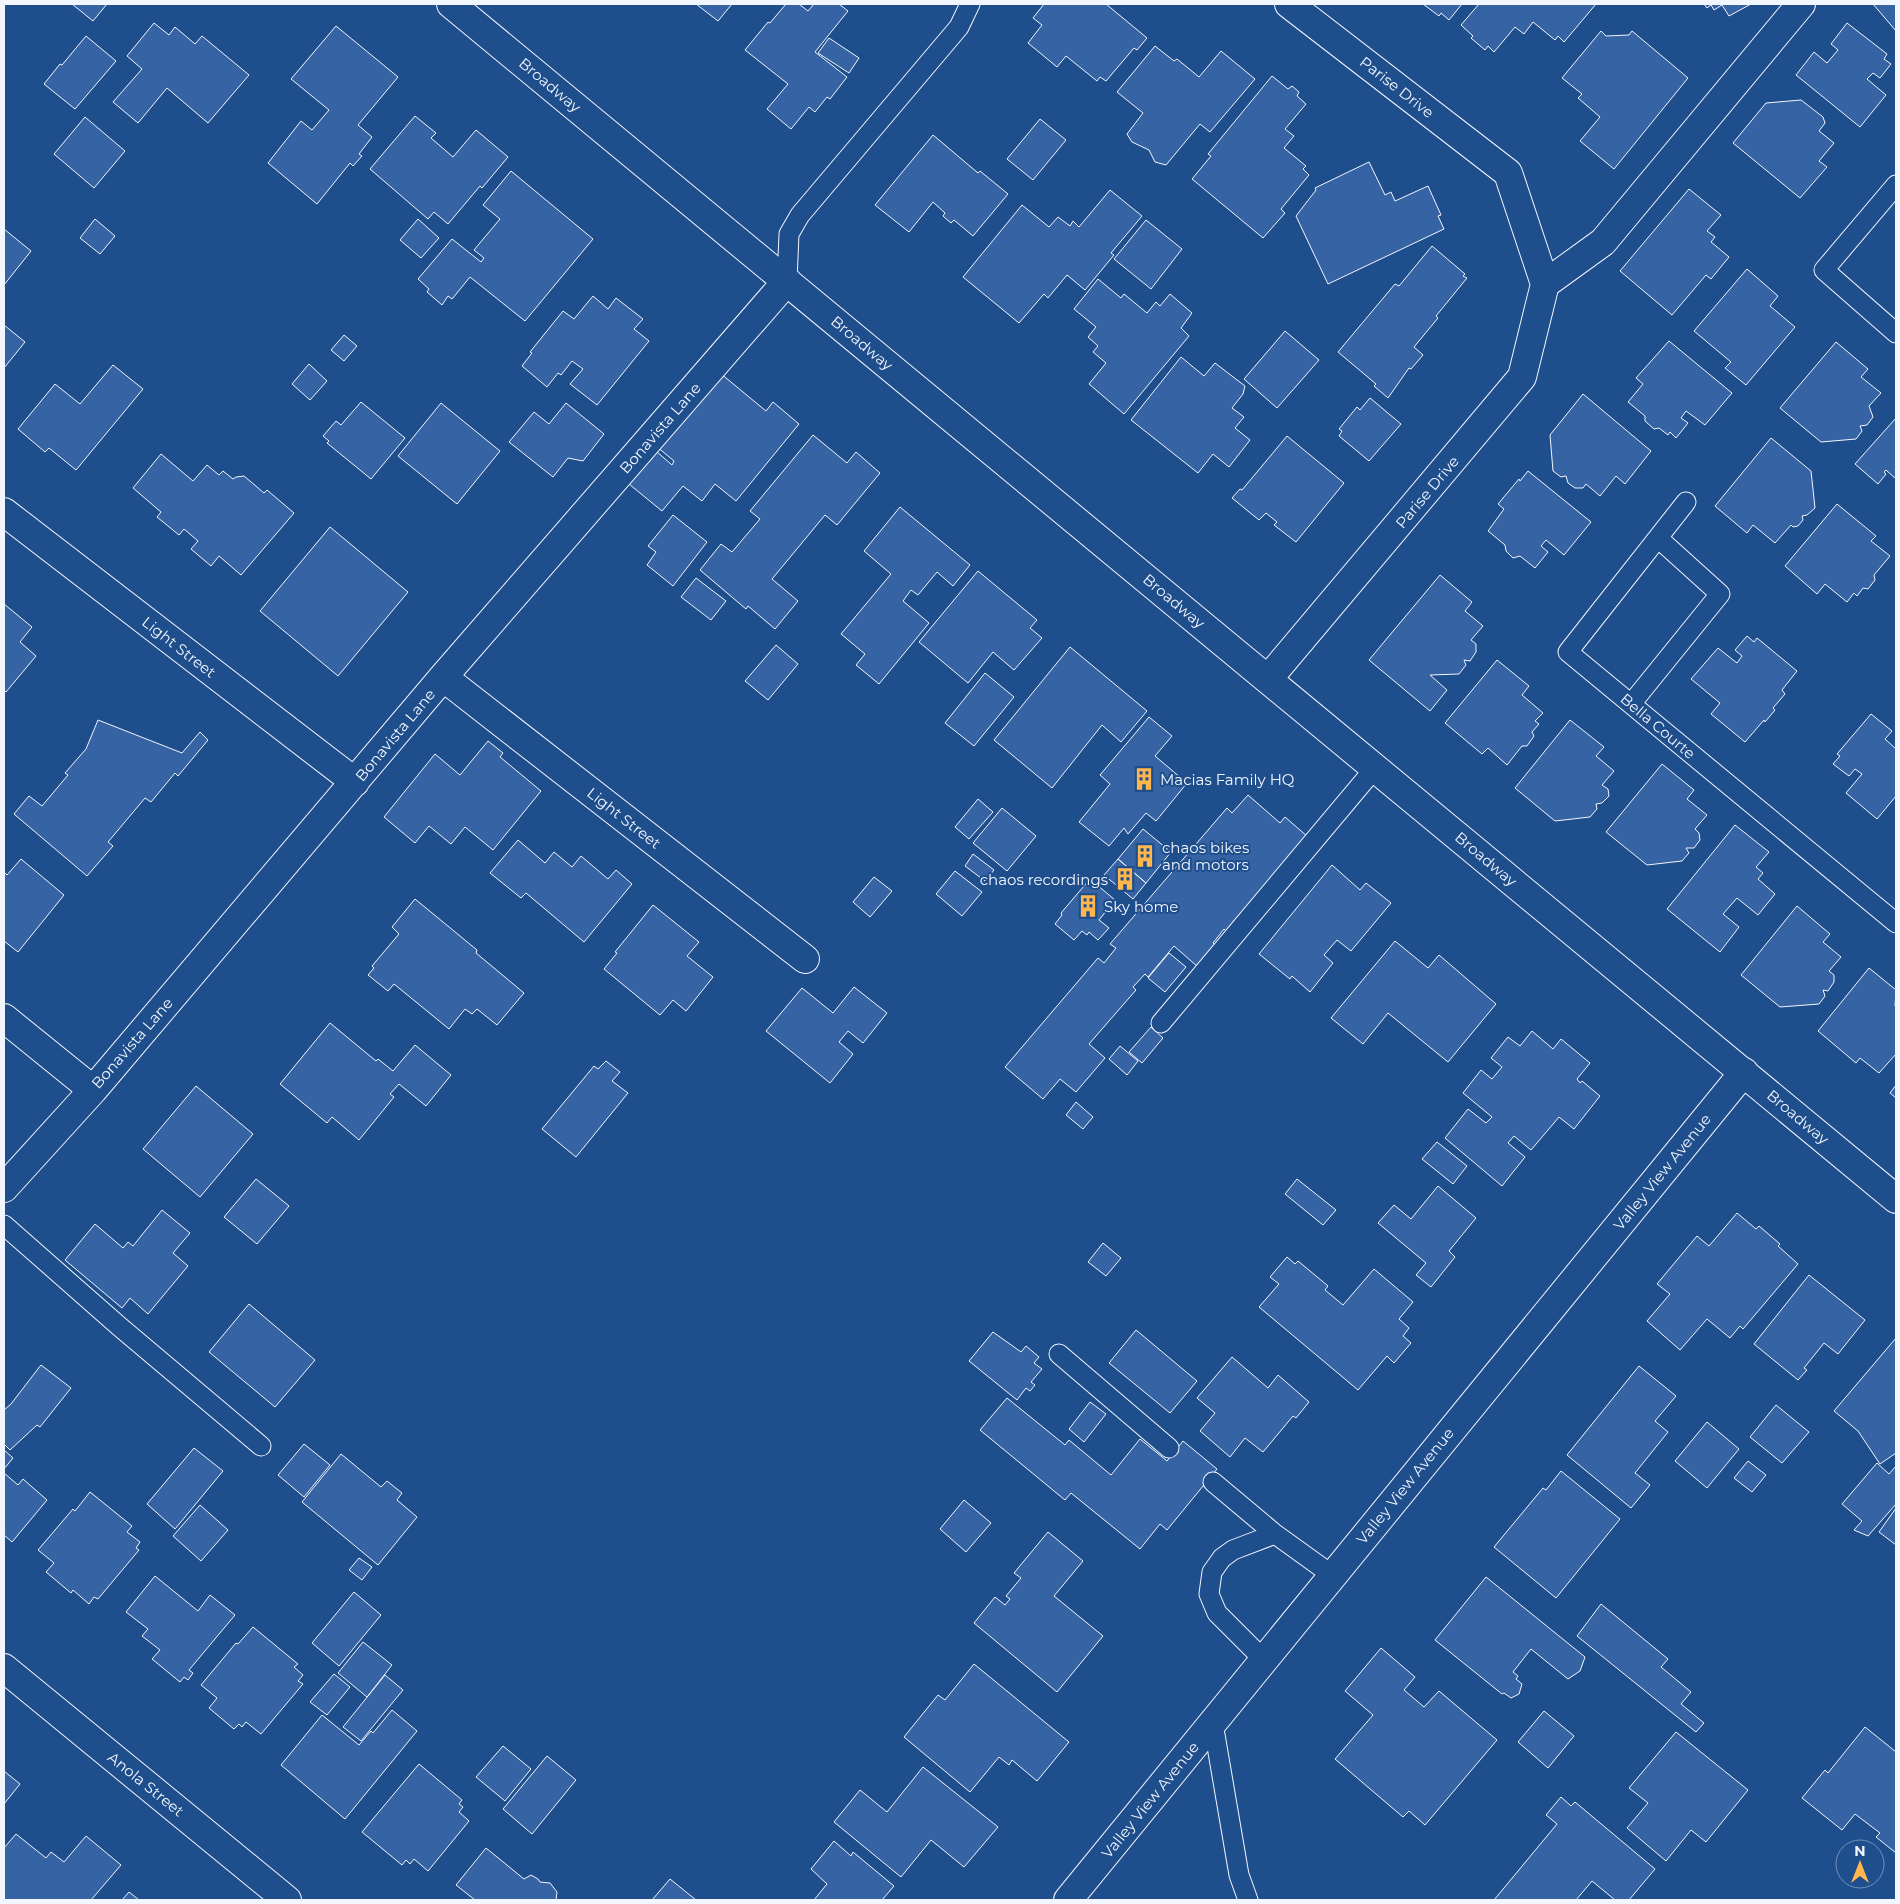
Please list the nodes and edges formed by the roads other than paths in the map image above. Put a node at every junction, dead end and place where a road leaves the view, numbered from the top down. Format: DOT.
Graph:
graph roads {
  1 [pos="451,4"];
  2 [pos="970,4"];
  3 [pos="1289,4"];
  4 [pos="1793,8"];
  5 [pos="1896,185"];
  6 [pos="787,282"];
  7 [pos="1545,284"];
  8 [pos="1896,333"];
  9 [pos="1686,502"];
  10 [pos="4,512"];
  11 [pos="1658,538"];
  12 [pos="443,678"];
  13 [pos="1268,680"];
  14 [pos="1631,704"];
  15 [pos="1376,768"];
  16 [pos="355,782"];
  17 [pos="1896,923"];
  18 [pos="805,958"];
  19 [pos="4,1018"];
  20 [pos="1161,1023"];
  21 [pos="1744,1072"];
  22 [pos="92,1090"];
  23 [pos="4,1188"];
  24 [pos="1896,1199"];
  25 [pos="4,1225"];
  26 [pos="1059,1354"];
  27 [pos="261,1446"];
  28 [pos="1169,1448"];
  29 [pos="1213,1482"];
  30 [pos="1275,1534"];
  31 [pos="1332,1575"];
  32 [pos="1264,1660"];
  33 [pos="4,1668"];
  34 [pos="1213,1723"];
  35 [pos="287,1900"];
  36 [pos="1068,1900"];
  37 [pos="1248,1900"];
  1 -- 6 [label="street, Broadway"];
  2 -- 6 [label="lane"];
  3 -- 7 [label="street, Parise Drive"];
  4 -- 7 [label="street"];
  5 -- 8 [label="lane"];
  6 -- 12 [label="street, Bonavista Lane"];
  6 -- 13 [label="street, Broadway"];
  7 -- 13 [label="street, Parise Drive"];
  9 -- 11 [label="lane, Bella Courte"];
  10 -- 16 [label="street, Light Street"];
  11 -- 14 [label="lane"];
  11 -- 14 [label="lane, Bella Courte"];
  12 -- 16 [label="street, Bonavista Lane"];
  12 -- 18 [label="street, Light Street"];
  13 -- 15 [label="street, Broadway"];
  14 -- 17 [label="lane, Bella Courte"];
  15 -- 20 [label="lane"];
  15 -- 21 [label="street, Broadway"];
  16 -- 22 [label="street, Bonavista Lane"];
  19 -- 22 [label="street"];
  21 -- 24 [label="street, Broadway"];
  21 -- 31 [label="street, Valley View Avenue"];
  22 -- 23 [label="street, Bonavista Lane"];
  25 -- 27 [label="lane"];
  26 -- 28 [label="lane"];
  29 -- 30 [label="lane"];
  30 -- 31 [label="lane"];
  30 -- 32 [label="lane"];
  31 -- 32 [label="street, Valley View Avenue"];
  32 -- 34 [label="street, Valley View Avenue"];
  33 -- 35 [label="street, Anola Street"];
  34 -- 36 [label="street, Valley View Avenue"];
  34 -- 37 [label="lane"];
}
